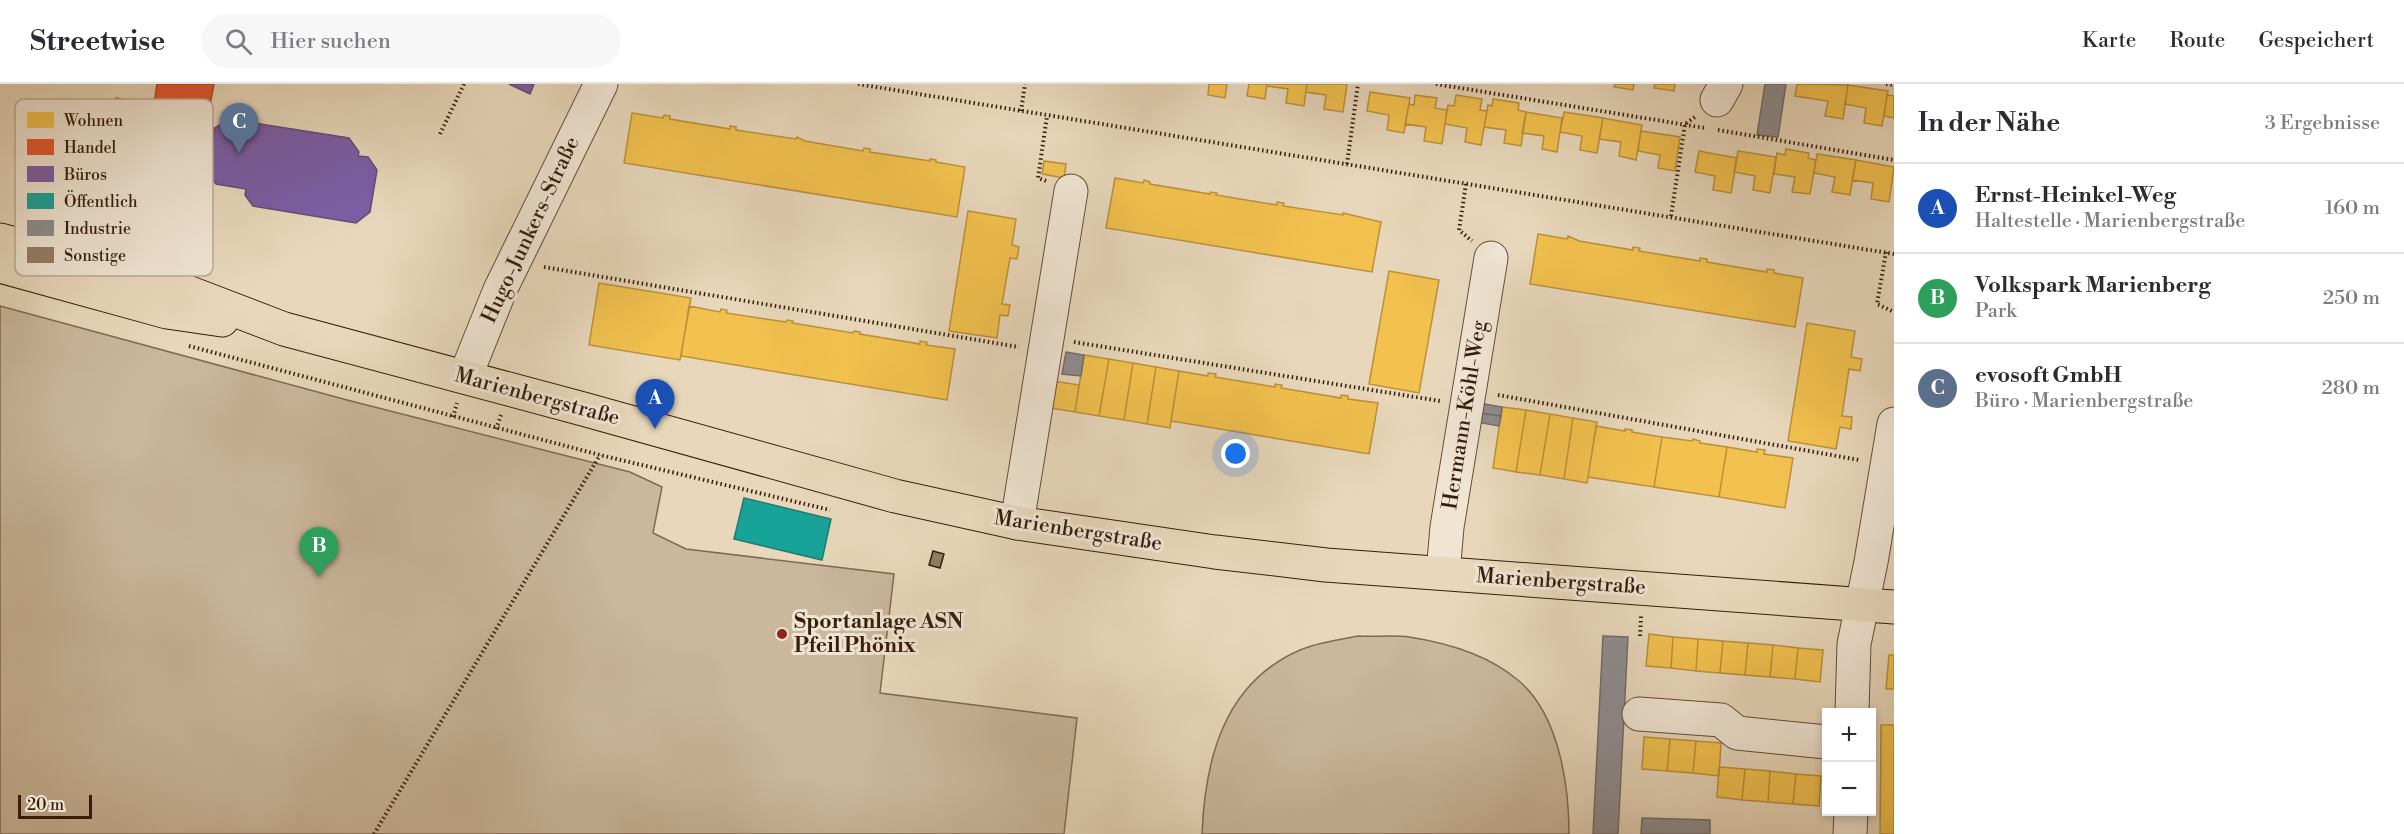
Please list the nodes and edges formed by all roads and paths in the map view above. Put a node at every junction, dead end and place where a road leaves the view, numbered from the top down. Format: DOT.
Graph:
graph roads {
  1 [pos="464,84"];
  2 [pos="601,84"];
  3 [pos="858,84"];
  4 [pos="1025,84"];
  5 [pos="1358,84"];
  6 [pos="1436,84"];
  7 [pos="1886,84"];
  8 [pos="1894,85"];
  9 [pos="1721,92"];
  10 [pos="1021,111"];
  11 [pos="1047,116"];
  12 [pos="1685,124"];
  13 [pos="440,134"];
  14 [pos="1894,160"];
  15 [pos="1347,164"];
  16 [pos="1466,184"];
  17 [pos="1071,192"];
  18 [pos="1671,216"];
  19 [pos="0,240"];
  20 [pos="15,244"];
  21 [pos="1886,252"];
  22 [pos="1894,254"];
  23 [pos="1491,258"];
  24 [pos="513,262"];
  25 [pos="0,266"];
  26 [pos="15,270"];
  27 [pos="36,276"];
  28 [pos="133,276"];
  29 [pos="1894,312"];
  30 [pos="284,329"];
  31 [pos="181,344"];
  32 [pos="1107,348"];
  33 [pos="1044,351"];
  34 [pos="465,377"];
  35 [pos="1524,400"];
  36 [pos="1467,405"];
  37 [pos="1894,424"];
  38 [pos="1887,465"];
  39 [pos="1017,523"];
  40 [pos="1443,573"];
  41 [pos="1861,604"];
  42 [pos="1894,607"];
  43 [pos="1640,630"];
  44 [pos="1640,636"];
  45 [pos="1852,708"];
  46 [pos="1639,714"];
  47 [pos="1822,742"];
  48 [pos="1851,816"];
  49 [pos="374,834"];
  50 [pos="1850,834"];
  1 -- 13 [label="path"];
  2 -- 24 [label="street, Hugo-Junkers-Straße"];
  3 -- 10 [label="path"];
  4 -- 10 [label="path"];
  5 -- 15 [label="path"];
  6 -- 12 [label="path"];
  7 -- 8 [label="path"];
  9 -- 12 [label="path"];
  10 -- 11 [label="path"];
  11 -- 15 [label="path"];
  11 -- 17 [label="path"];
  12 -- 14 [label="path"];
  12 -- 18 [label="path"];
  15 -- 16 [label="path"];
  16 -- 18 [label="path"];
  16 -- 23 [label="path"];
  17 -- 33 [label="street"];
  18 -- 21 [label="path"];
  19 -- 20 [label="main road, Marienbergstraße"];
  21 -- 22 [label="path"];
  21 -- 29 [label="path"];
  23 -- 36 [label="street, Hermann-Köhl-Weg"];
  24 -- 33 [label="path"];
  24 -- 34 [label="street, Hugo-Junkers-Straße"];
  25 -- 26 [label="main road, Marienbergstraße"];
  27 -- 30 [label="main road, Marienbergstraße"];
  28 -- 30 [label="main road, Marienbergstraße"];
  30 -- 34 [label="main road, Marienbergstraße"];
  31 -- 49 [label="path"];
  32 -- 36 [label="path"];
  33 -- 39 [label="street"];
  34 -- 39 [label="main road, Marienbergstraße"];
  35 -- 38 [label="path"];
  36 -- 40 [label="street, Hermann-Köhl-Weg"];
  37 -- 38 [label="street"];
  38 -- 41 [label="street"];
  39 -- 40 [label="main road, Marienbergstraße"];
  40 -- 41 [label="main road, Marienbergstraße"];
  41 -- 42 [label="main road, Marienbergstraße"];
  41 -- 45 [label="street"];
  43 -- 44 [label="path"];
  46 -- 47 [label="street"];
  48 -- 50 [label="street"];
}
